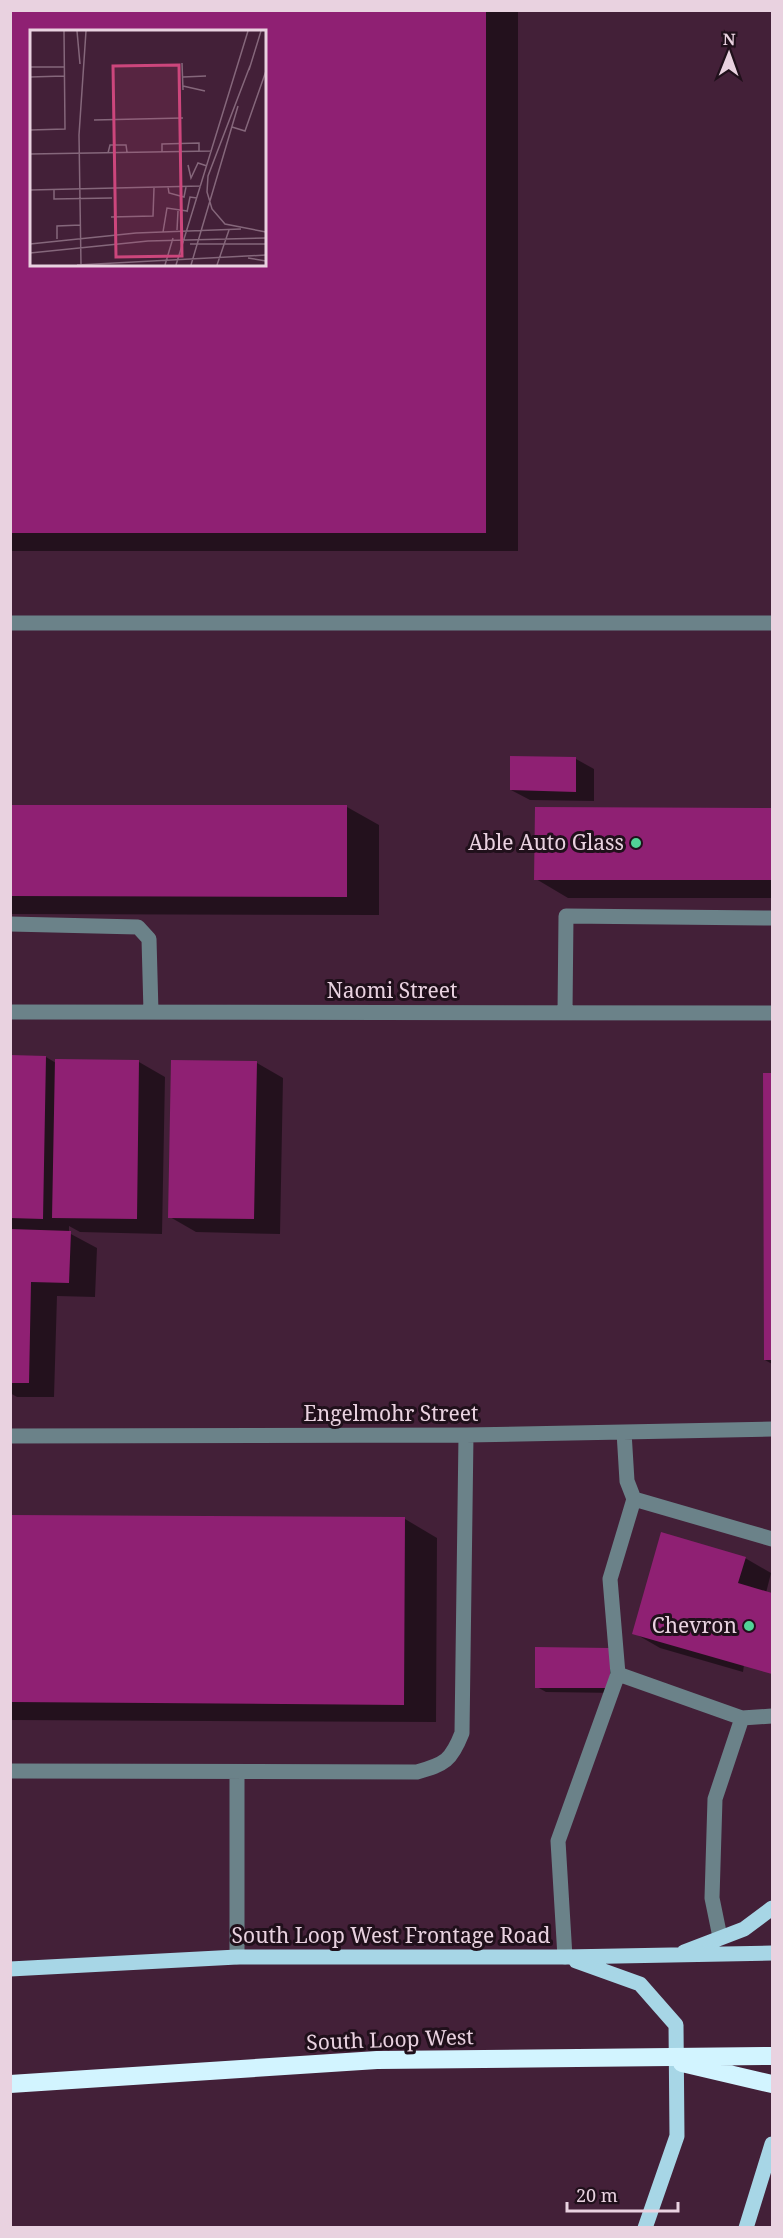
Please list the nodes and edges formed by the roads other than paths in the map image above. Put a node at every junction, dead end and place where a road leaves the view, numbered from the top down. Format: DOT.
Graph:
graph roads {
  1 [pos="10,623"];
  2 [pos="772,623"];
  3 [pos="772,918"];
  4 [pos="10,924"];
  5 [pos="10,1011"];
  6 [pos="151,1012"];
  7 [pos="565,1012"];
  8 [pos="772,1013"];
  9 [pos="772,1429"];
  10 [pos="624,1432"];
  11 [pos="466,1435"];
  12 [pos="10,1436"];
  13 [pos="634,1499"];
  14 [pos="772,1539"];
  15 [pos="618,1674"];
  16 [pos="772,1716"];
  17 [pos="742,1718"];
  18 [pos="10,1771"];
  19 [pos="237,1772"];
  20 [pos="772,1908"];
  21 [pos="720,1937"];
  22 [pos="772,1953"];
  23 [pos="675,1956"];
  24 [pos="237,1957"];
  25 [pos="565,1957"];
  26 [pos="10,1969"];
  27 [pos="651,2056"];
  28 [pos="772,2056"];
  29 [pos="10,2084"];
  30 [pos="772,2084"];
  31 [pos="772,2144"];
  32 [pos="645,2228"];
  33 [pos="746,2228"];
  1 -- 2 [label="street"];
  3 -- 7 [label="street"];
  4 -- 6 [label="street"];
  5 -- 6 [label="street, Naomi Street"];
  6 -- 7 [label="street, Naomi Street"];
  7 -- 8 [label="street, Naomi Street"];
  9 -- 10 [label="street, Engelmohr Street"];
  10 -- 11 [label="street, Engelmohr Street"];
  10 -- 13 [label="street"];
  11 -- 12 [label="street, Engelmohr Street"];
  11 -- 19 [label="street"];
  13 -- 14 [label="street"];
  13 -- 15 [label="street"];
  15 -- 17 [label="street"];
  15 -- 25 [label="street"];
  16 -- 17 [label="street"];
  17 -- 21 [label="street"];
  18 -- 19 [label="street"];
  19 -- 24 [label="street"];
  20 -- 21 [label="main road"];
  21 -- 23 [label="main road"];
  22 -- 23 [label="main road, South Loop West Frontage Road"];
  23 -- 25 [label="main road, South Loop West Frontage Road"];
  24 -- 25 [label="main road, South Loop West Frontage Road"];
  24 -- 26 [label="main road, South Loop West Frontage Road"];
  25 -- 32 [label="main road"];
  27 -- 28 [label="highway, South Loop West"];
  27 -- 29 [label="highway, South Loop West"];
  27 -- 30 [label="highway"];
  31 -- 33 [label="main road"];
}
